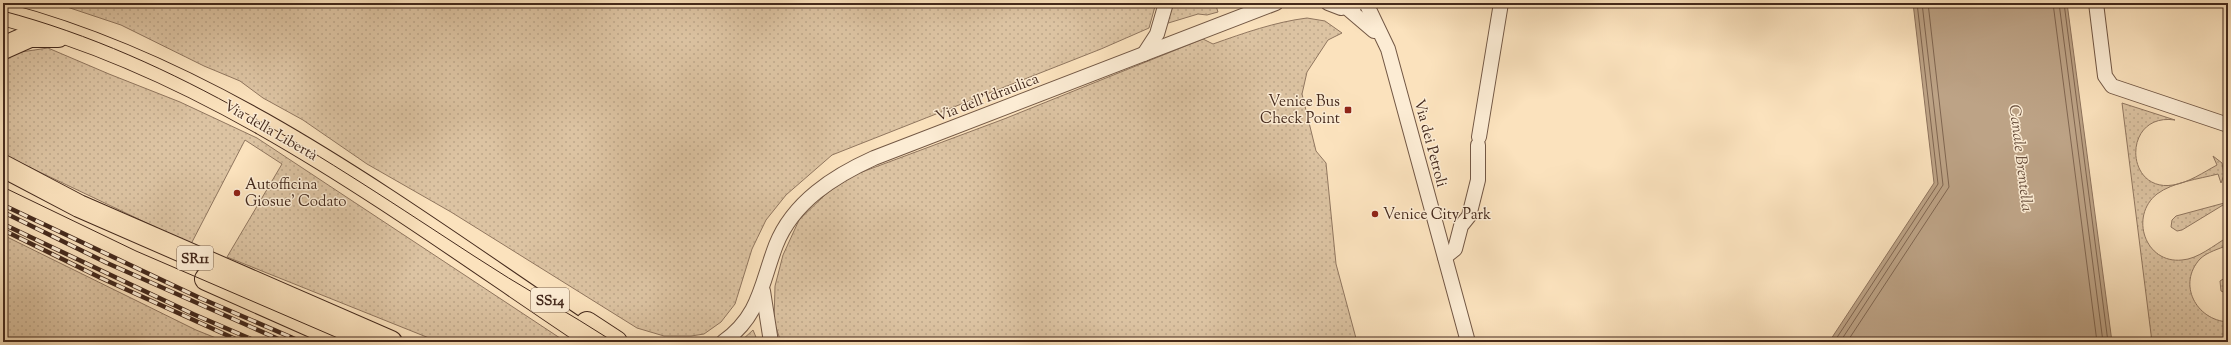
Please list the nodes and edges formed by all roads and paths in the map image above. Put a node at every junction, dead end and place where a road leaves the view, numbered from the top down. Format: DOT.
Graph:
graph roads {
  1 [pos="1166,3"];
  2 [pos="1276,3"];
  3 [pos="1328,3"];
  4 [pos="1366,3"];
  5 [pos="1501,3"];
  6 [pos="2096,3"];
  7 [pos="1352,5"];
  8 [pos="3,14"];
  9 [pos="3,48"];
  10 [pos="1388,49"];
  11 [pos="1144,54"];
  12 [pos="124,56"];
  13 [pos="2228,125"];
  14 [pos="3,166"];
  15 [pos="3,183"];
  16 [pos="1445,257"];
  17 [pos="480,262"];
  18 [pos="206,279"];
  19 [pos="763,285"];
  20 [pos="348,342"];
  21 [pos="371,342"];
  22 [pos="391,342"];
  23 [pos="598,342"];
  24 [pos="616,342"];
  25 [pos="723,342"];
  26 [pos="771,342"];
  27 [pos="1468,342"];
  1 -- 11 [label="street"];
  2 -- 11 [label="street, Via dell'Idraulica"];
  3 -- 7 [label="street"];
  4 -- 10 [label="street, Via dei Petroli"];
  5 -- 16 [label="street"];
  6 -- 13 [label="street"];
  7 -- 10 [label="street"];
  8 -- 12 [label="highway, Via della Libertà"];
  9 -- 12 [label="highway"];
  10 -- 16 [label="street, Via dei Petroli"];
  11 -- 19 [label="street, Via dell'Idraulica"];
  12 -- 17 [label="highway, Via della Libertà"];
  14 -- 22 [label="highway, SR11"];
  15 -- 18 [label="highway, SR11"];
  16 -- 27 [label="street, Via dei Petroli"];
  17 -- 23 [label="highway, Via della Libertà"];
  17 -- 24 [label="highway, SS14"];
  18 -- 20 [label="highway"];
  18 -- 21 [label="highway, SR11"];
  19 -- 25 [label="street, Via dell'Idraulica"];
  19 -- 26 [label="street, Via dell'Idraulica"];
}
